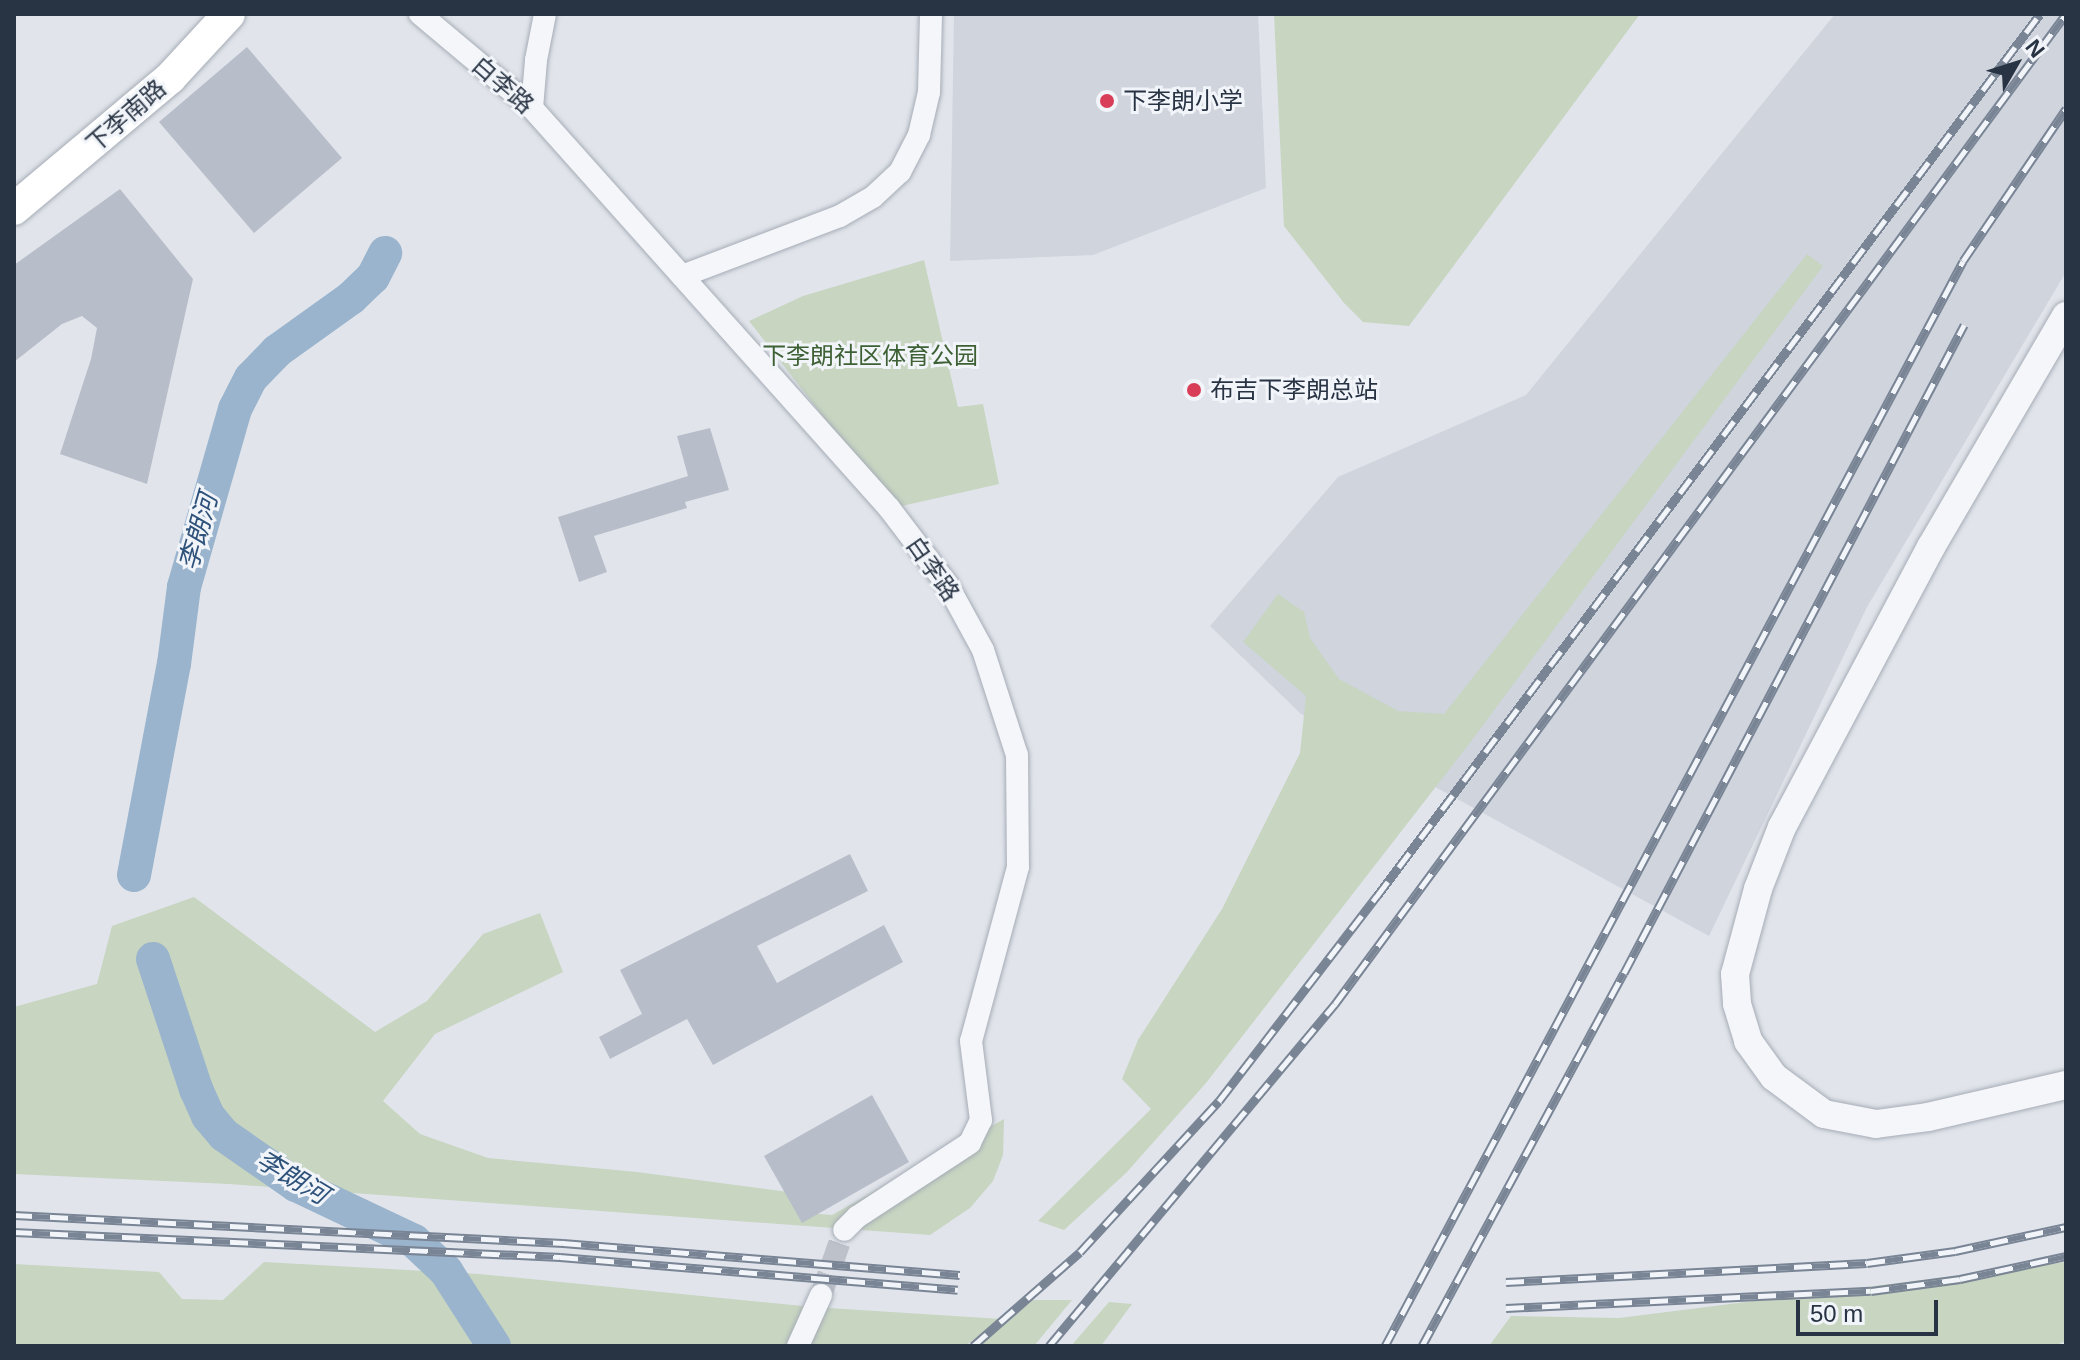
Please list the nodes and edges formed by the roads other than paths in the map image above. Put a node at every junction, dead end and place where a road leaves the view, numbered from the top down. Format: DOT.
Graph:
graph roads {
  1 [pos="229,14"];
  2 [pos="420,14"];
  3 [pos="545,14"];
  4 [pos="931,14"];
  5 [pos="532,108"];
  6 [pos="14,209"];
  7 [pos="682,276"];
  8 [pos="2066,316"];
  9 [pos="2066,1085"];
  10 [pos="844,1230"];
  11 [pos="821,1295"];
  12 [pos="798,1346"];
  1 -- 6 [label="main road, 下李南路"];
  2 -- 5 [label="street, 白李路"];
  3 -- 5 [label="street"];
  4 -- 7 [label="street"];
  5 -- 7 [label="street, 白李路"];
  7 -- 10 [label="street, 白李路"];
  8 -- 9 [label="street"];
  11 -- 12 [label="street"];
}
